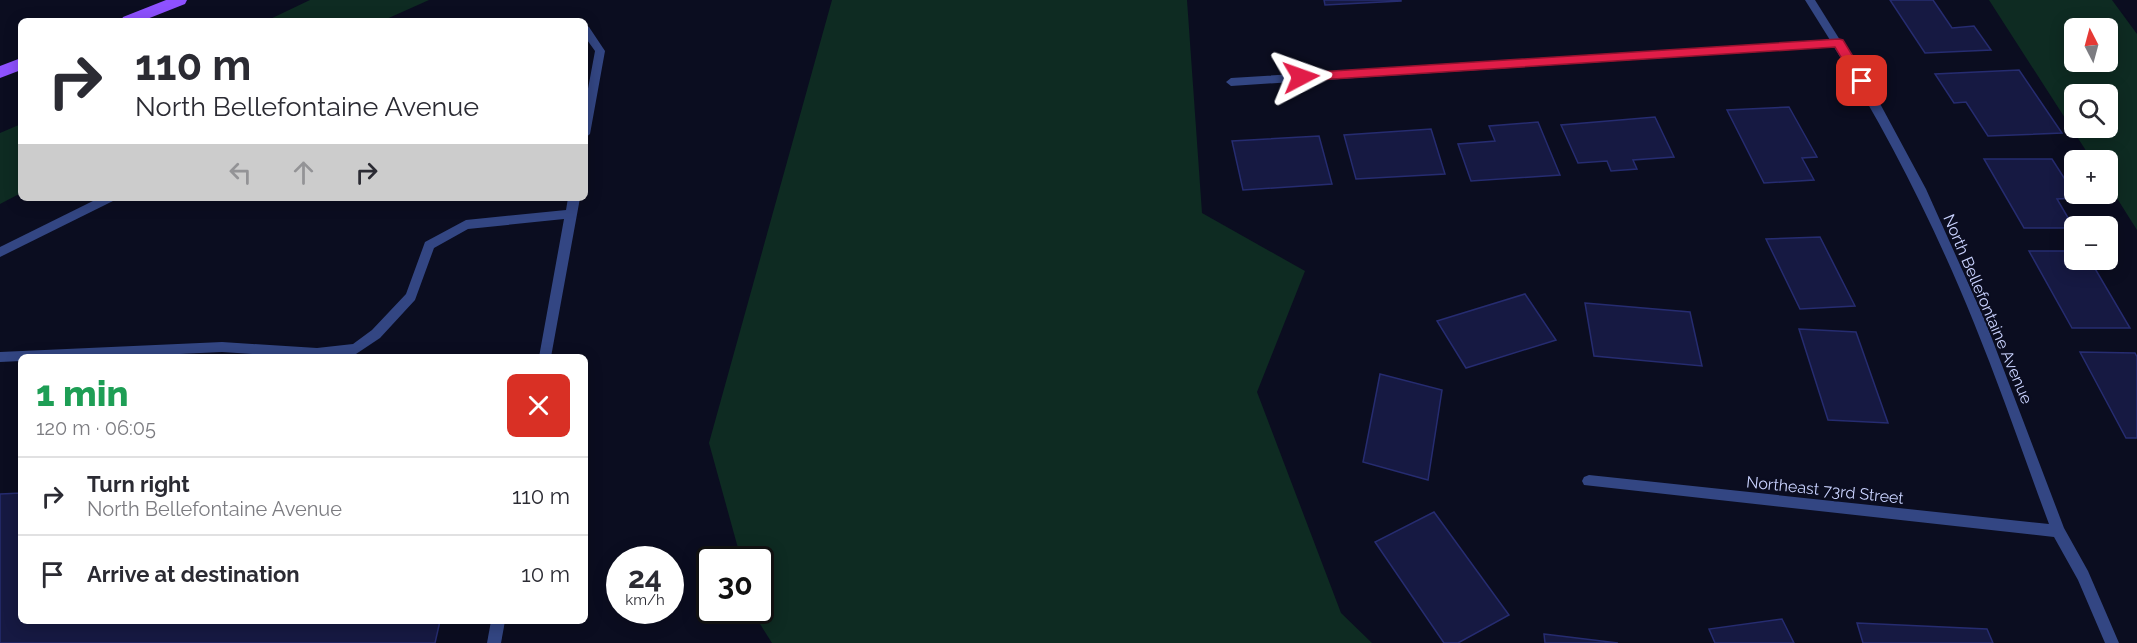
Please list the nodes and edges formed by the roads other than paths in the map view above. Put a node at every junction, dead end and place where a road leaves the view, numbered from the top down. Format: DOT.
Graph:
graph roads {
  1 [pos="180,0"];
  2 [pos="1810,0"];
  3 [pos="135,18"];
  4 [pos="588,33"];
  5 [pos="1839,43"];
  6 [pos="18,65"];
  7 [pos="0,72"];
  8 [pos="1231,82"];
  9 [pos="588,118"];
  10 [pos="103,201"];
  11 [pos="573,201"];
  12 [pos="571,214"];
  13 [pos="0,252"];
  14 [pos="67,354"];
  15 [pos="546,354"];
  16 [pos="18,356"];
  17 [pos="0,357"];
  18 [pos="1589,481"];
  19 [pos="2058,531"];
  20 [pos="497,624"];
  21 [pos="494,643"];
  22 [pos="2112,643"];
  1 -- 3 [label="main road"];
  2 -- 5 [label="street, North Bellefontaine Avenue"];
  4 -- 9 [label="street"];
  5 -- 8 [label="street"];
  5 -- 19 [label="street, North Bellefontaine Avenue"];
  6 -- 7 [label="main road"];
  10 -- 13 [label="street"];
  11 -- 12 [label="street"];
  12 -- 14 [label="street"];
  12 -- 15 [label="street"];
  16 -- 17 [label="street"];
  18 -- 19 [label="street, Northeast 73rd Street"];
  19 -- 22 [label="street, North Bellefontaine Avenue"];
  20 -- 21 [label="street"];
}
